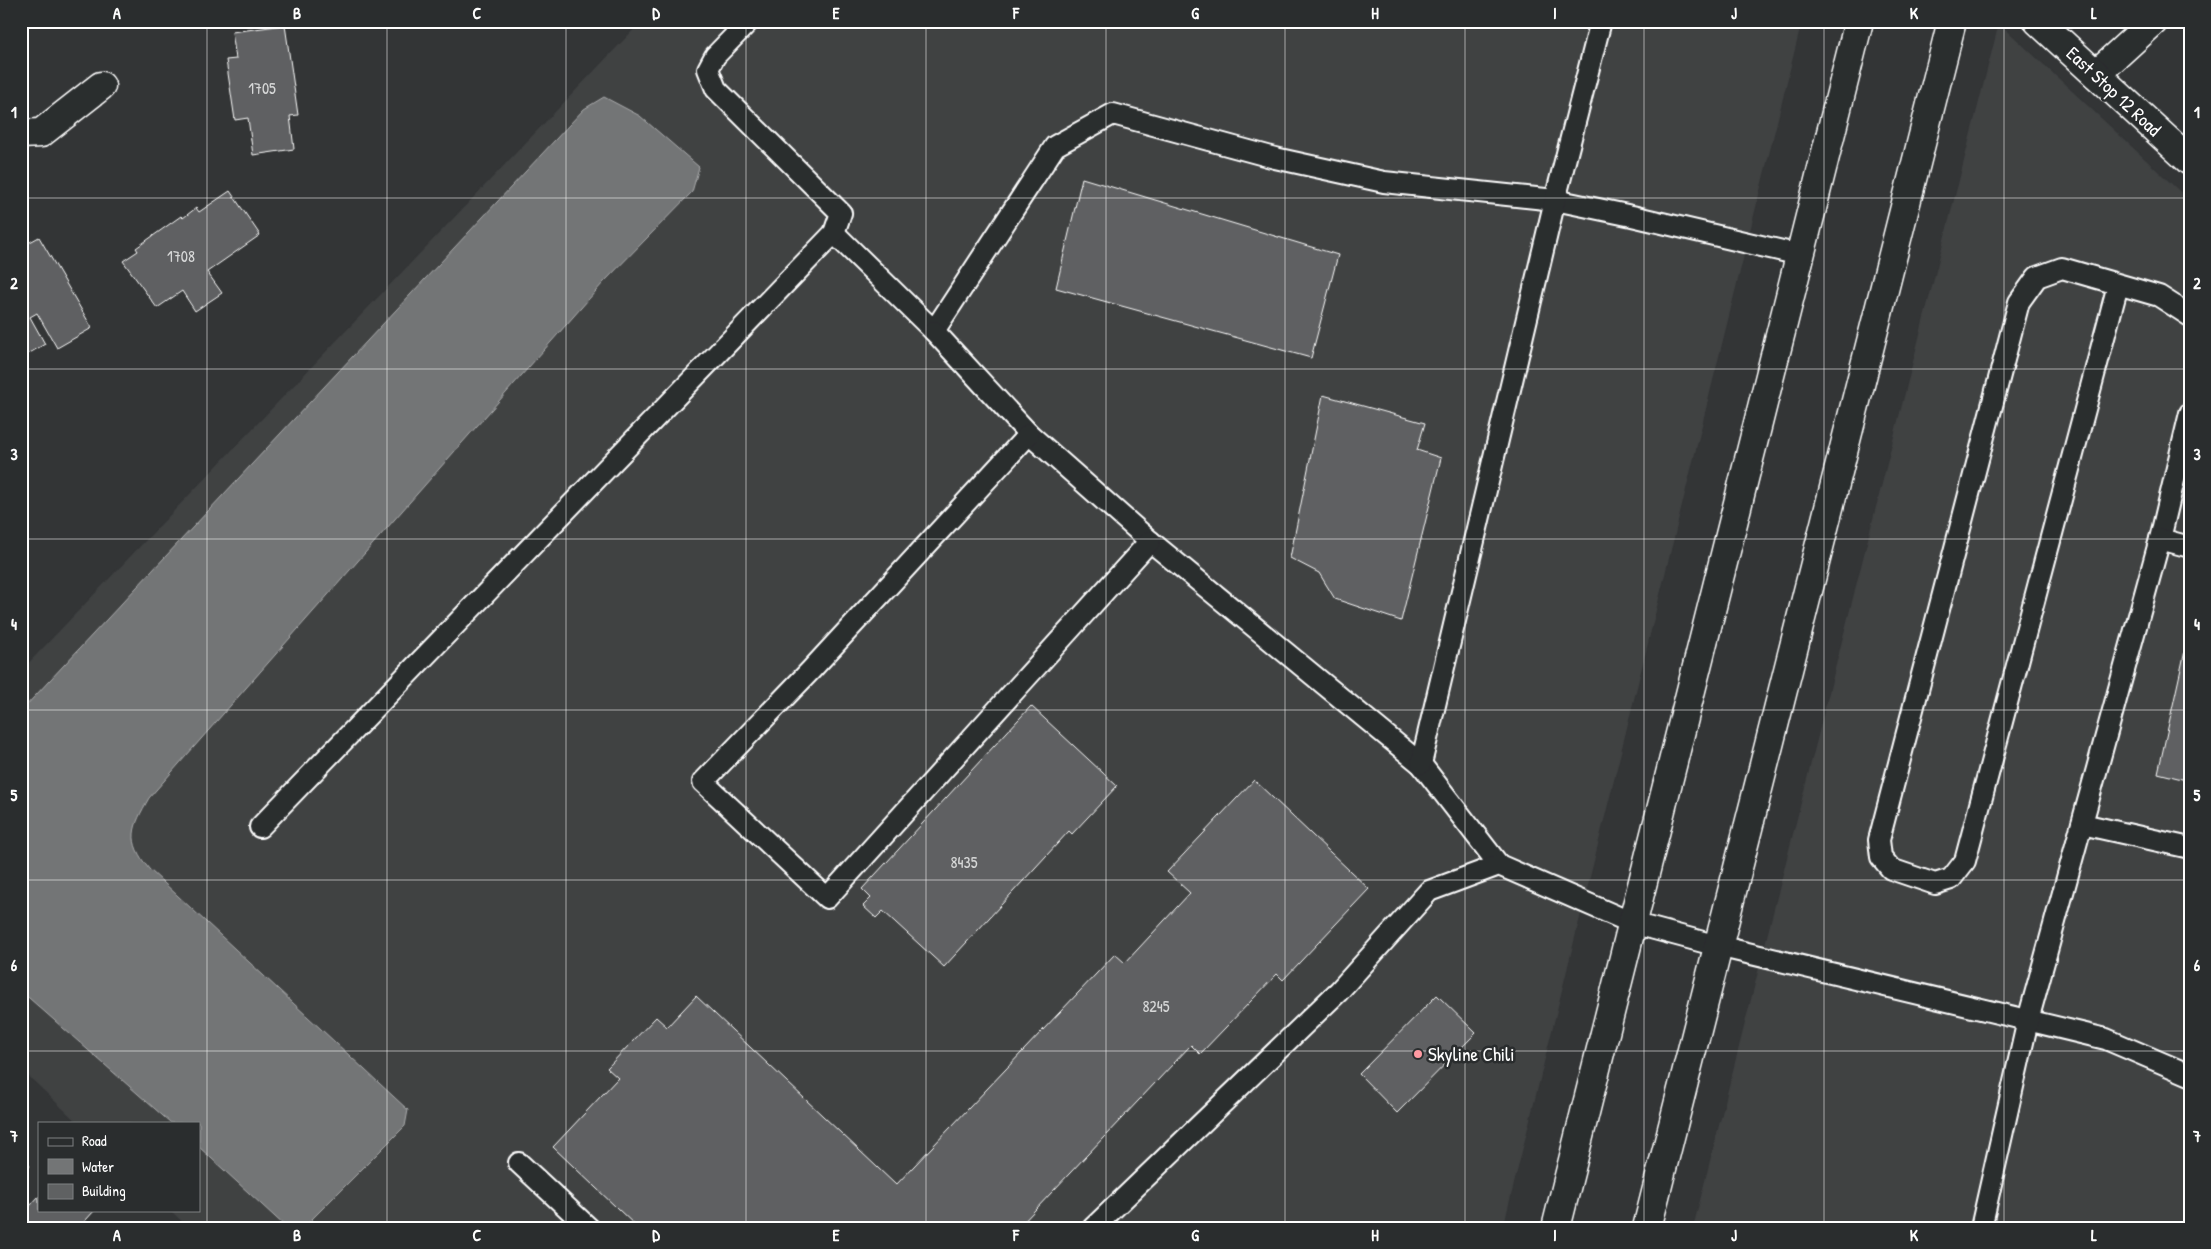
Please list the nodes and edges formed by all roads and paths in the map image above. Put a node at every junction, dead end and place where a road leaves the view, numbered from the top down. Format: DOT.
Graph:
graph roads {
  1 [pos="749,21"];
  2 [pos="1601,21"];
  3 [pos="1859,21"];
  4 [pos="1952,21"];
  5 [pos="2038,21"];
  6 [pos="2154,21"];
  7 [pos="2096,74"];
  8 [pos="101,86"];
  9 [pos="21,134"];
  10 [pos="2190,161"];
  11 [pos="1555,200"];
  12 [pos="834,233"];
  13 [pos="1800,256"];
  14 [pos="2118,284"];
  15 [pos="2190,316"];
  16 [pos="934,331"];
  17 [pos="2190,413"];
  18 [pos="1029,434"];
  19 [pos="2160,539"];
  20 [pos="1150,541"];
  21 [pos="2190,547"];
  22 [pos="1421,764"];
  23 [pos="2082,824"];
  24 [pos="260,827"];
  25 [pos="2190,848"];
  26 [pos="1499,865"];
  27 [pos="1632,923"];
  28 [pos="1718,946"];
  29 [pos="2028,1020"];
  30 [pos="2190,1075"];
  31 [pos="519,1163"];
  32 [pos="589,1228"];
  33 [pos="1093,1228"];
  34 [pos="1556,1228"];
  35 [pos="1647,1228"];
  36 [pos="1981,1228"];
  1 -- 12 [label="lane"];
  2 -- 11 [label="lane"];
  3 -- 13 [label="main road"];
  4 -- 28 [label="main road"];
  5 -- 7 [label="main road, East Stop 12 Road"];
  6 -- 7 [label="main road"];
  7 -- 10 [label="main road, East Stop 12 Road"];
  8 -- 9 [label="main road"];
  11 -- 13 [label="lane"];
  11 -- 16 [label="lane"];
  11 -- 22 [label="lane"];
  12 -- 16 [label="lane"];
  12 -- 24 [label="lane"];
  13 -- 27 [label="main road"];
  14 -- 14 [label="lane"];
  14 -- 15 [label="lane"];
  16 -- 18 [label="lane"];
  17 -- 19 [label="lane"];
  18 -- 20 [label="lane"];
  18 -- 20 [label="lane"];
  19 -- 21 [label="lane"];
  19 -- 23 [label="lane"];
  20 -- 22 [label="lane"];
  22 -- 26 [label="lane"];
  23 -- 25 [label="lane"];
  23 -- 29 [label="lane"];
  26 -- 27 [label="lane"];
  26 -- 33 [label="lane"];
  27 -- 28 [label="lane"];
  27 -- 34 [label="main road"];
  28 -- 29 [label="lane"];
  28 -- 35 [label="main road"];
  29 -- 30 [label="lane"];
  29 -- 36 [label="lane"];
  31 -- 32 [label="lane"];
}
